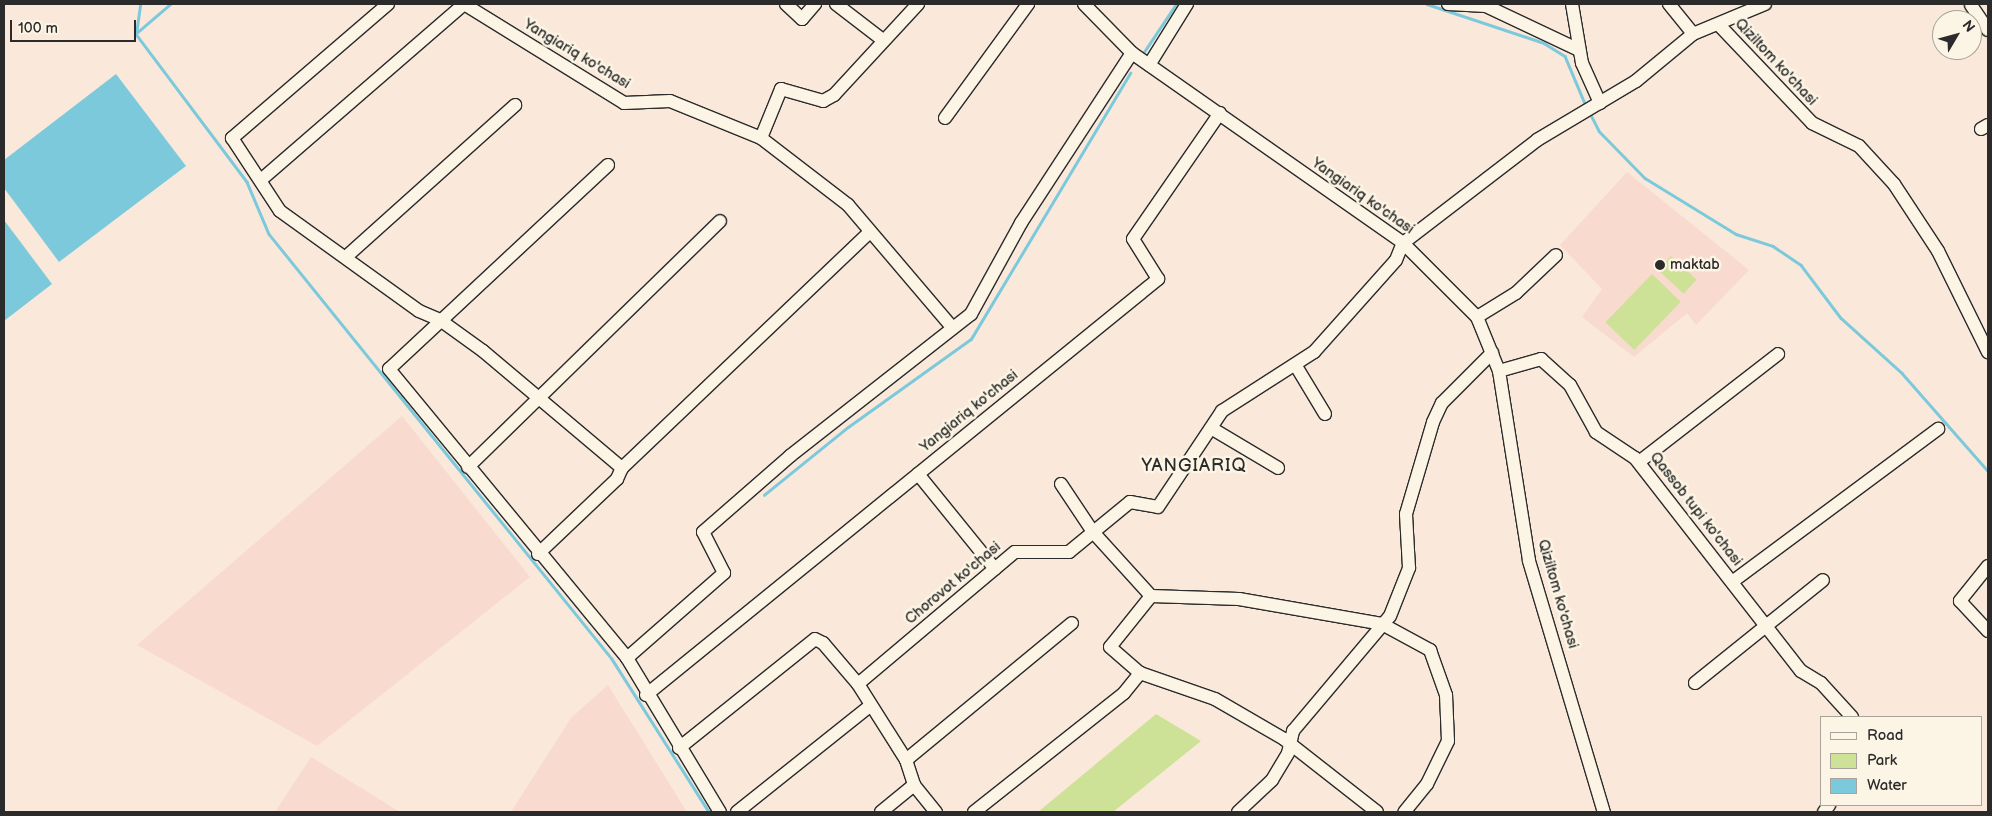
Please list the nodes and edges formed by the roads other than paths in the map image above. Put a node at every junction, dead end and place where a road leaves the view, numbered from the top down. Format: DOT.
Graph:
graph roads {
  1 [pos="388,4"];
  2 [pos="464,4"];
  3 [pos="786,4"];
  4 [pos="815,4"];
  5 [pos="836,4"];
  6 [pos="918,4"];
  7 [pos="1028,4"];
  8 [pos="1084,4"];
  9 [pos="1187,4"];
  10 [pos="1448,4"];
  11 [pos="1572,4"];
  12 [pos="1669,4"];
  13 [pos="1765,4"];
  14 [pos="1474,5"];
  15 [pos="1971,5"];
  16 [pos="1720,26"];
  17 [pos="1988,30"];
  18 [pos="1693,34"];
  19 [pos="883,40"];
  20 [pos="1579,50"];
  21 [pos="1132,52"];
  22 [pos="1149,65"];
  23 [pos="1600,103"];
  24 [pos="515,105"];
  25 [pos="1220,113"];
  26 [pos="945,118"];
  27 [pos="760,138"];
  28 [pos="608,165"];
  29 [pos="262,179"];
  30 [pos="720,221"];
  31 [pos="870,232"];
  32 [pos="1403,243"];
  33 [pos="1556,255"];
  34 [pos="346,256"];
  35 [pos="1477,317"];
  36 [pos="440,320"];
  37 [pos="952,327"];
  38 [pos="1492,352"];
  39 [pos="1988,352"];
  40 [pos="1778,354"];
  41 [pos="1296,366"];
  42 [pos="1500,371"];
  43 [pos="539,400"];
  44 [pos="1325,414"];
  45 [pos="1211,428"];
  46 [pos="1938,429"];
  47 [pos="1639,462"];
  48 [pos="468,467"];
  49 [pos="622,468"];
  50 [pos="1278,468"];
  51 [pos="918,474"];
  52 [pos="1061,484"];
  53 [pos="1093,532"];
  54 [pos="538,554"];
  55 [pos="1988,566"];
  56 [pos="995,568"];
  57 [pos="1823,580"];
  58 [pos="1732,582"];
  59 [pos="1151,596"];
  60 [pos="1072,623"];
  61 [pos="1382,624"];
  62 [pos="1767,626"];
  63 [pos="1988,631"];
  64 [pos="627,658"];
  65 [pos="1140,673"];
  66 [pos="1695,683"];
  67 [pos="858,684"];
  68 [pos="646,696"];
  69 [pos="871,705"];
  70 [pos="1851,716"];
  71 [pos="1288,743"];
  72 [pos="679,748"];
  73 [pos="906,760"];
  74 [pos="914,785"];
  75 [pos="720,812"];
  76 [pos="737,812"];
  77 [pos="881,812"];
  78 [pos="936,812"];
  79 [pos="974,812"];
  80 [pos="1238,812"];
  81 [pos="1377,812"];
  82 [pos="1404,812"];
  83 [pos="1604,812"];
  1 -- 29 [label="street"];
  2 -- 27 [label="street, Yangiariq ko'chasi"];
  2 -- 29 [label="street, Yangiariq ko'chasi"];
  3 -- 4 [label="street"];
  5 -- 19 [label="street"];
  6 -- 19 [label="street"];
  7 -- 26 [label="street"];
  8 -- 21 [label="street"];
  9 -- 22 [label="street"];
  10 -- 14 [label="street"];
  11 -- 20 [label="street"];
  12 -- 18 [label="street"];
  13 -- 16 [label="street, Qiziltom ko'chasi"];
  14 -- 20 [label="street"];
  15 -- 17 [label="street"];
  16 -- 18 [label="street, Qiziltom ko'chasi"];
  16 -- 39 [label="street, Qiziltom ko'chasi"];
  18 -- 23 [label="street, Qiziltom ko'chasi"];
  19 -- 27 [label="street"];
  20 -- 23 [label="street"];
  21 -- 22 [label="street, Yangiariq ko'chasi"];
  21 -- 37 [label="street"];
  22 -- 25 [label="street, Yangiariq ko'chasi"];
  23 -- 32 [label="street, Qiziltom ko'chasi"];
  24 -- 34 [label="street"];
  25 -- 32 [label="street, Yangiariq ko'chasi"];
  25 -- 51 [label="street, Yangiariq ko'chasi"];
  27 -- 31 [label="street, Yangiariq ko'chasi"];
  28 -- 36 [label="street"];
  29 -- 34 [label="street"];
  30 -- 43 [label="street"];
  31 -- 37 [label="street, Yangiariq ko'chasi"];
  31 -- 49 [label="street"];
  32 -- 35 [label="street, Yangiariq ko'chasi"];
  32 -- 41 [label="street"];
  33 -- 35 [label="street"];
  34 -- 36 [label="street"];
  35 -- 38 [label="street, Qiziltom ko'chasi"];
  36 -- 43 [label="street"];
  36 -- 48 [label="street"];
  37 -- 64 [label="street"];
  38 -- 42 [label="street, Qiziltom ko'chasi"];
  38 -- 61 [label="street"];
  40 -- 47 [label="street"];
  41 -- 44 [label="street"];
  41 -- 45 [label="street"];
  42 -- 47 [label="street, Qassob tupi ko'chasi"];
  42 -- 83 [label="street, Qiziltom ko'chasi"];
  43 -- 48 [label="street"];
  43 -- 49 [label="street"];
  45 -- 50 [label="street"];
  45 -- 53 [label="street, Chorovot ko'chasi"];
  46 -- 58 [label="street, Qassob tupi ko'chasi"];
  47 -- 58 [label="street, Qassob tupi ko'chasi"];
  48 -- 54 [label="street"];
  49 -- 54 [label="street"];
  51 -- 56 [label="street"];
  51 -- 68 [label="street, Yangiariq ko'chasi"];
  52 -- 53 [label="street"];
  53 -- 56 [label="street, Chorovot ko'chasi"];
  53 -- 59 [label="street"];
  54 -- 64 [label="street"];
  55 -- 63 [label="street"];
  56 -- 67 [label="street, Chorovot ko'chasi"];
  57 -- 62 [label="street"];
  58 -- 62 [label="street, Qassob tupi ko'chasi"];
  59 -- 61 [label="street"];
  59 -- 65 [label="street"];
  60 -- 73 [label="street"];
  61 -- 71 [label="street"];
  61 -- 82 [label="street"];
  62 -- 66 [label="street"];
  62 -- 70 [label="street, Qassob tupi ko'chasi"];
  64 -- 68 [label="street"];
  65 -- 71 [label="street"];
  65 -- 79 [label="street"];
  67 -- 69 [label="street"];
  67 -- 72 [label="street"];
  68 -- 72 [label="street"];
  69 -- 73 [label="street"];
  69 -- 76 [label="street"];
  71 -- 80 [label="street"];
  71 -- 81 [label="street"];
  72 -- 75 [label="street"];
  73 -- 74 [label="street"];
  74 -- 77 [label="street"];
  74 -- 78 [label="street"];
}
